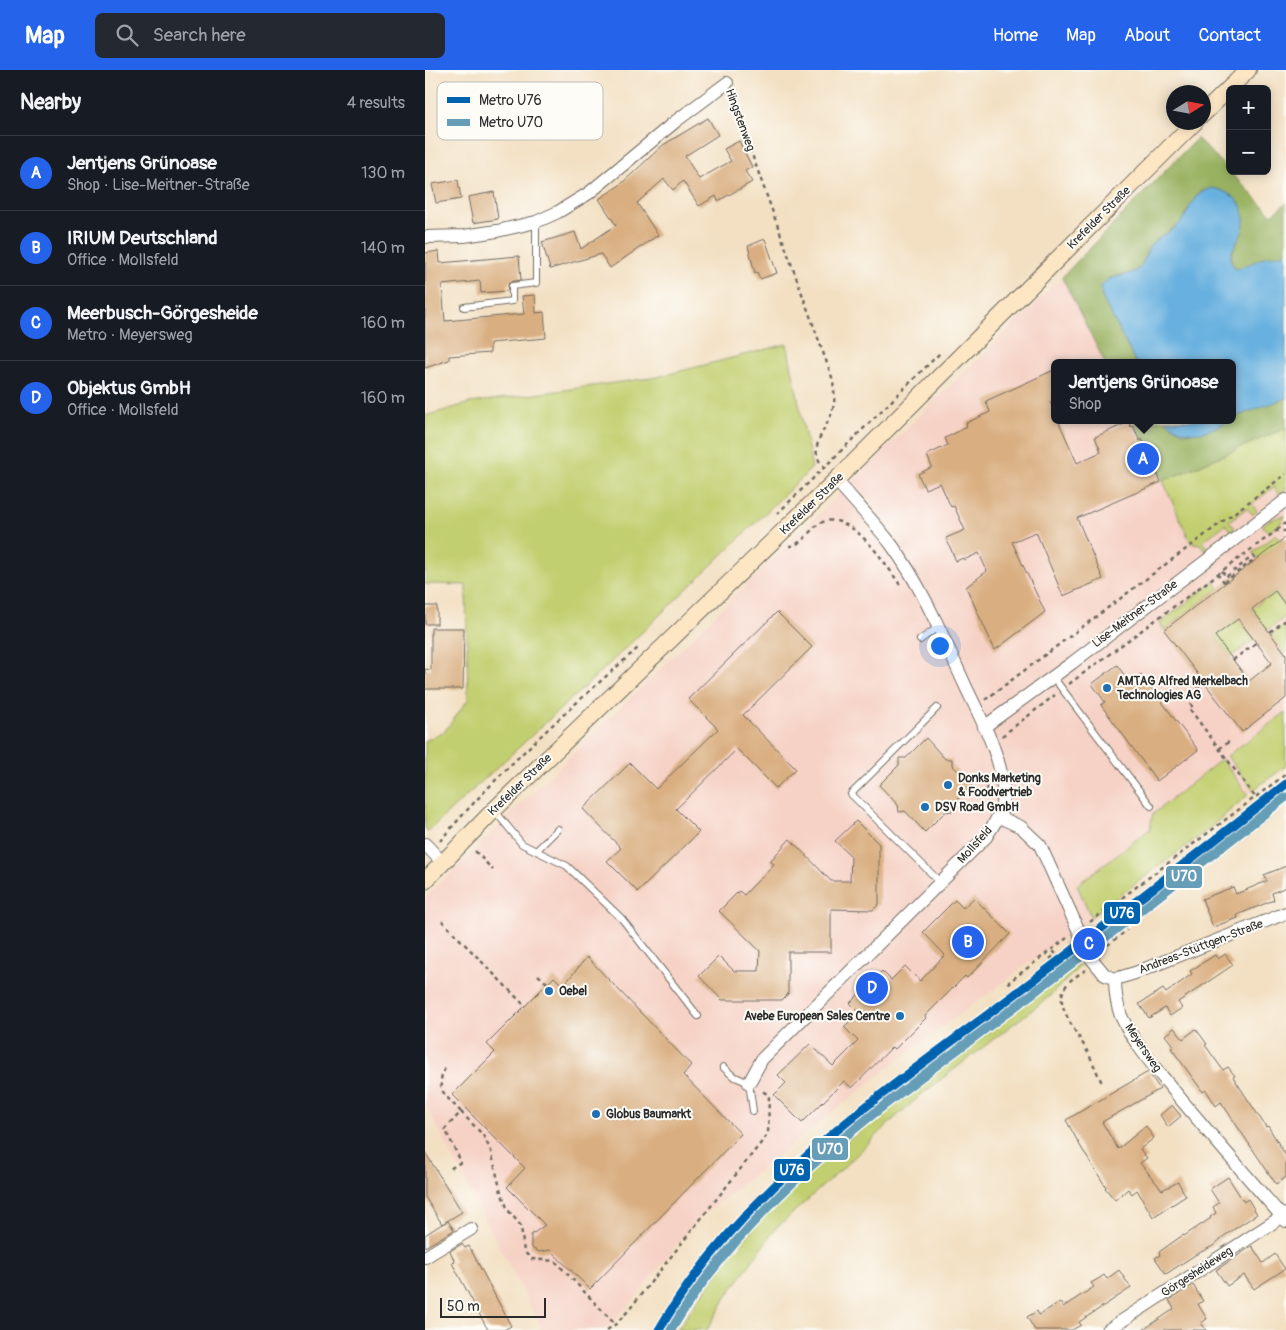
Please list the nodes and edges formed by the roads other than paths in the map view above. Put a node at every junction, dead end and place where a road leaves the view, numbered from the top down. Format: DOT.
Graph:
graph roads {
  1 [pos="1248,70"];
  2 [pos="727,83"];
  3 [pos="1211,106"];
  4 [pos="1187,130"];
  5 [pos="536,222"];
  6 [pos="425,237"];
  7 [pos="464,307"];
  8 [pos="836,480"];
  9 [pos="1286,500"];
  10 [pos="938,627"];
  11 [pos="920,640"];
  12 [pos="1053,677"];
  13 [pos="937,708"];
  14 [pos="984,727"];
  15 [pos="1151,806"];
  16 [pos="494,810"];
  17 [pos="998,818"];
  18 [pos="558,829"];
  19 [pos="428,848"];
  20 [pos="536,851"];
  21 [pos="443,862"];
  22 [pos="425,881"];
  23 [pos="940,882"];
  24 [pos="1286,914"];
  25 [pos="1115,979"];
  26 [pos="698,1016"];
  27 [pos="723,1067"];
  28 [pos="749,1083"];
  29 [pos="753,1111"];
  30 [pos="1285,1218"];
  31 [pos="471,1229"];
  32 [pos="425,1257"];
  33 [pos="1108,1330"];
  1 -- 3 [label="main road"];
  2 -- 5 [label="street, Hingstenweg"];
  4 -- 8 [label="main road, Krefelder Straße"];
  5 -- 6 [label="street, Hingstenweg"];
  5 -- 7 [label="lane"];
  8 -- 10 [label="street, Mollsfeld"];
  8 -- 16 [label="main road, Krefelder Straße"];
  9 -- 12 [label="street, Lise-Meitner-Straße"];
  10 -- 11 [label="lane"];
  10 -- 14 [label="street, Mollsfeld"];
  12 -- 14 [label="street, Lise-Meitner-Straße"];
  12 -- 15 [label="lane"];
  13 -- 23 [label="lane"];
  14 -- 17 [label="street, Mollsfeld"];
  16 -- 20 [label="lane"];
  16 -- 21 [label="main road, Krefelder Straße"];
  17 -- 23 [label="street, Mollsfeld"];
  17 -- 25 [label="street"];
  18 -- 20 [label="lane"];
  19 -- 21 [label="street"];
  20 -- 26 [label="lane"];
  21 -- 22 [label="main road, Krefelder Straße"];
  23 -- 28 [label="street, Mollsfeld"];
  24 -- 25 [label="street, Andreas-Stüttgen-Straße"];
  25 -- 30 [label="street, Meyersweg"];
  27 -- 28 [label="lane"];
  28 -- 29 [label="lane"];
  30 -- 33 [label="street, Görgesheideweg"];
  31 -- 32 [label="street"];
}
